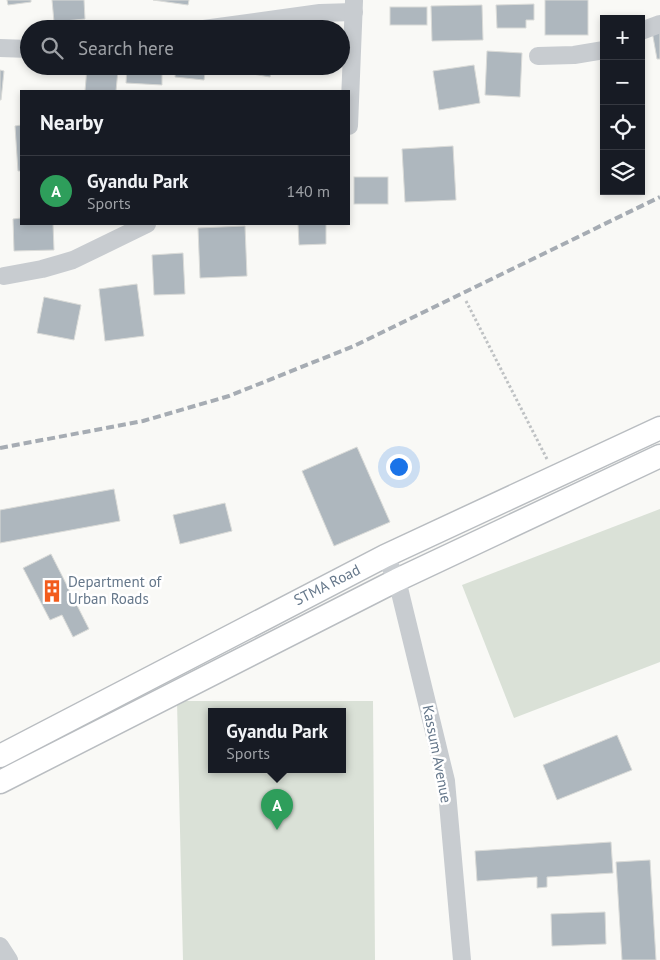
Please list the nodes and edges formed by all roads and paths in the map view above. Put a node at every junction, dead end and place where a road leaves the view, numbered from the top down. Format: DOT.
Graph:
graph roads {
  1 [pos="354,6"];
  2 [pos="267,20"];
  3 [pos="660,24"];
  4 [pos="645,30"];
  5 [pos="0,48"];
  6 [pos="20,49"];
  7 [pos="600,51"];
  8 [pos="538,56"];
  9 [pos="350,102"];
  10 [pos="145,225"];
  11 [pos="4,276"];
  12 [pos="466,301"];
  13 [pos="660,428"];
  14 [pos="660,456"];
  15 [pos="556,477"];
  16 [pos="385,556"];
  17 [pos="397,580"];
  18 [pos="0,756"];
  19 [pos="0,782"];
  20 [pos="0,946"];
  21 [pos="9,960"];
  22 [pos="462,960"];
  1 -- 2 [label="street"];
  1 -- 9 [label="street"];
  3 -- 4 [label="street"];
  5 -- 6 [label="street"];
  7 -- 8 [label="street"];
  10 -- 11 [label="street"];
  12 -- 15 [label="path"];
  13 -- 15 [label="main road, STMA Road"];
  14 -- 17 [label="main road, STMA Road"];
  15 -- 16 [label="main road, STMA Road"];
  16 -- 17 [label="street, Kassum Avenue"];
  16 -- 18 [label="main road, STMA Road"];
  17 -- 19 [label="main road, STMA Road"];
  17 -- 22 [label="street, Kassum Avenue"];
  20 -- 21 [label="street"];
}
